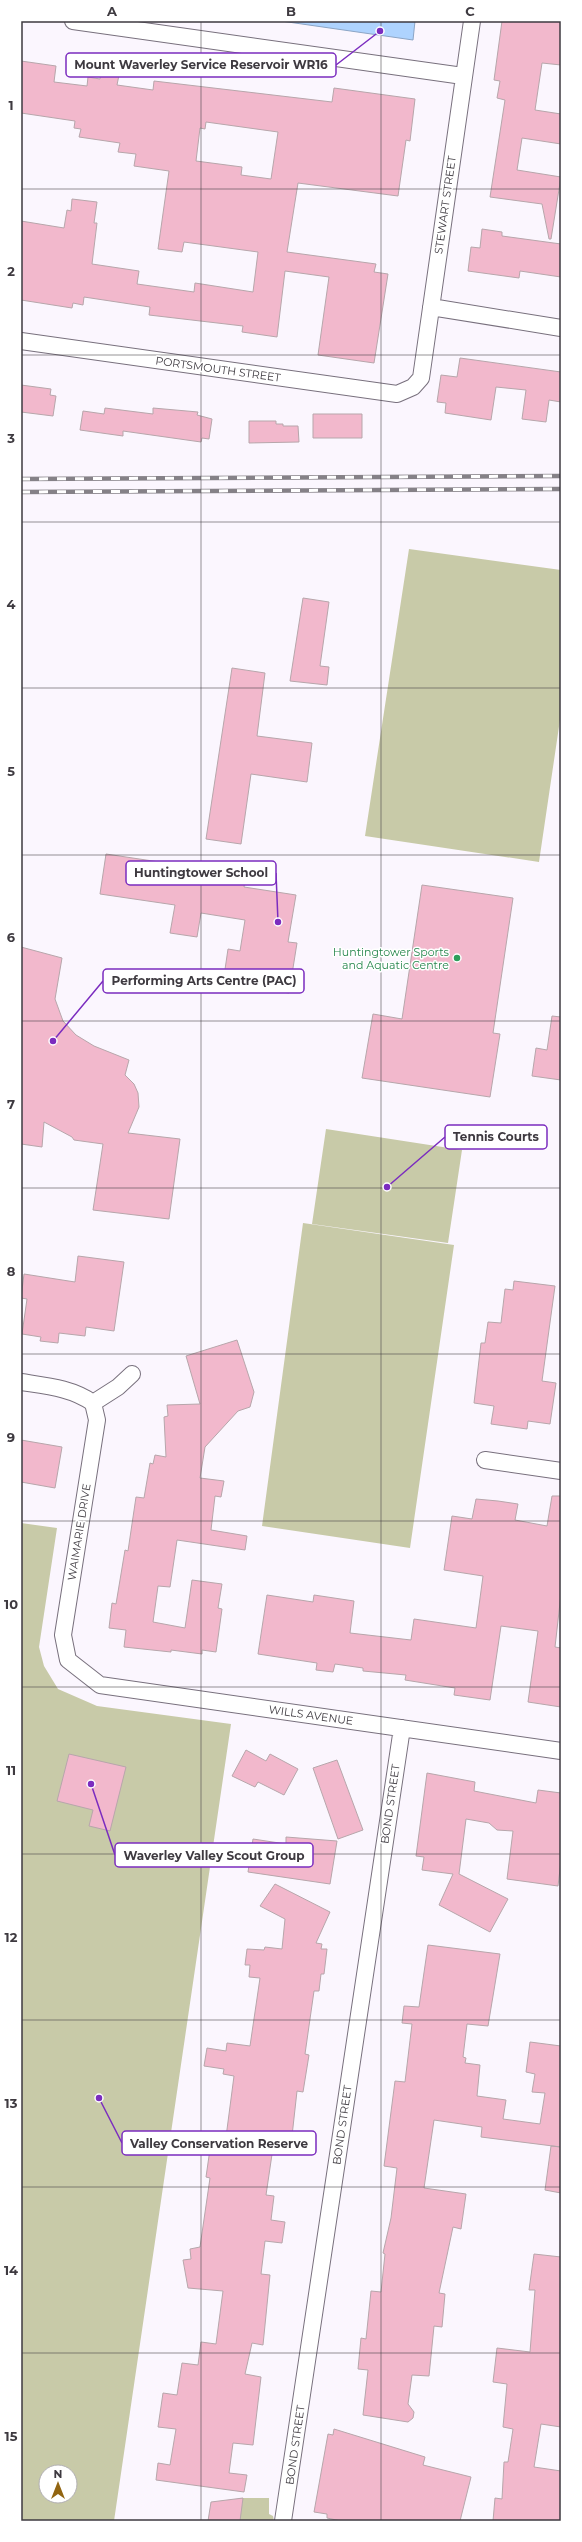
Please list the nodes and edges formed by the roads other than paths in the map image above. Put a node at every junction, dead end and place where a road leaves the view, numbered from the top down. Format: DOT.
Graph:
graph roads {
  1 [pos="73,21"];
  2 [pos="472,21"];
  3 [pos="462,76"];
  4 [pos="431,307"];
  5 [pos="561,328"];
  6 [pos="21,341"];
  7 [pos="413,387"];
  8 [pos="132,1374"];
  9 [pos="21,1382"];
  10 [pos="93,1403"];
  11 [pos="485,1460"];
  12 [pos="561,1471"];
  13 [pos="68,1660"];
  14 [pos="402,1728"];
  15 [pos="561,1751"];
  16 [pos="284,2521"];
  1 -- 3 [label="street"];
  2 -- 3 [label="street, STEWART STREET"];
  3 -- 4 [label="street, STEWART STREET"];
  4 -- 5 [label="street"];
  4 -- 7 [label="street, STEWART STREET"];
  6 -- 7 [label="street, PORTSMOUTH STREET"];
  8 -- 10 [label="street"];
  9 -- 10 [label="street"];
  10 -- 13 [label="street, WAIMARIE DRIVE"];
  11 -- 12 [label="street"];
  13 -- 14 [label="street, WILLS AVENUE"];
  14 -- 15 [label="street, WILLS AVENUE"];
  14 -- 16 [label="street, BOND STREET"];
}
